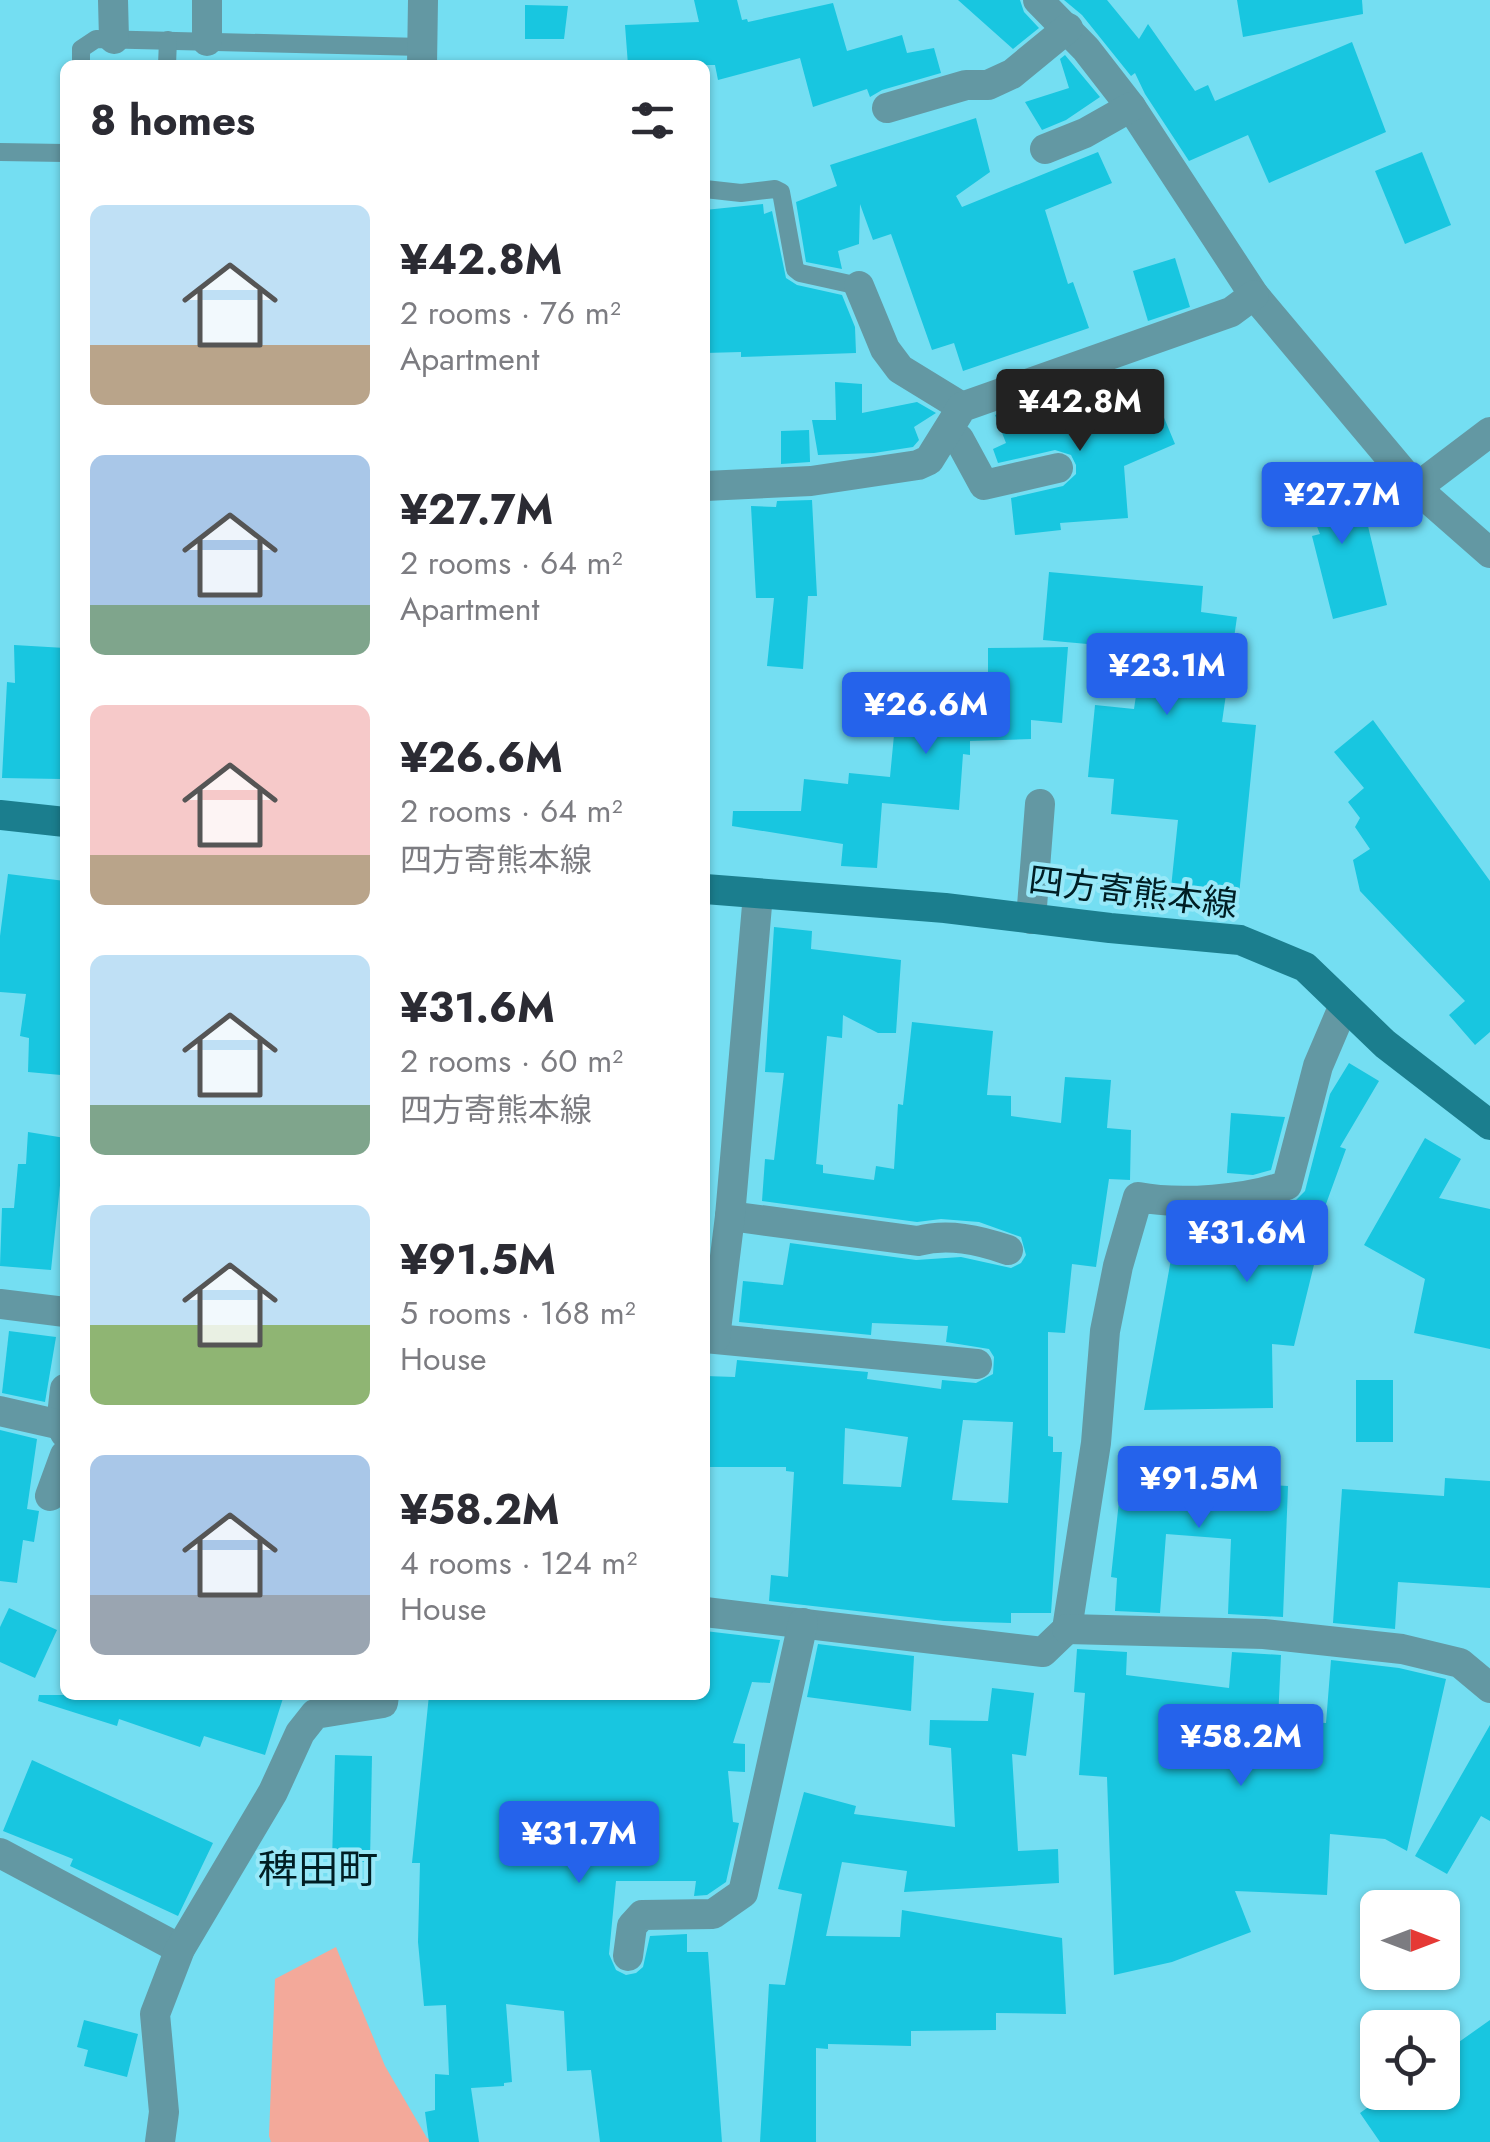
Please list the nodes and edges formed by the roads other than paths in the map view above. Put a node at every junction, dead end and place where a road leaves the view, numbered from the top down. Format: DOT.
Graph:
graph roads {
  1 [pos="114,0"];
  2 [pos="208,0"];
  3 [pos="423,0"];
  4 [pos="1038,0"];
  5 [pos="1068,28"];
  6 [pos="114,39"];
  7 [pos="168,40"];
  8 [pos="207,41"];
  9 [pos="422,56"];
  10 [pos="81,60"];
  11 [pos="167,60"];
  12 [pos="1132,106"];
  13 [pos="887,108"];
  14 [pos="1045,149"];
  15 [pos="0,152"];
  16 [pos="60,153"];
  17 [pos="710,190"];
  18 [pos="859,286"];
  19 [pos="1254,296"];
  20 [pos="956,419"];
  21 [pos="1490,432"];
  22 [pos="1058,468"];
  23 [pos="710,486"];
  24 [pos="1416,488"];
  25 [pos="1490,553"];
  26 [pos="1040,804"];
  27 [pos="0,815"];
  28 [pos="60,821"];
  29 [pos="710,889"];
  30 [pos="758,894"];
  31 [pos="1032,918"];
  32 [pos="1344,1006"];
  33 [pos="1490,1125"];
  34 [pos="730,1216"];
  35 [pos="1008,1250"];
  36 [pos="0,1304"];
  37 [pos="60,1311"];
  38 [pos="710,1338"];
  39 [pos="976,1364"];
  40 [pos="0,1412"];
  41 [pos="60,1428"];
  42 [pos="60,1469"];
  43 [pos="50,1496"];
  44 [pos="710,1613"];
  45 [pos="803,1623"];
  46 [pos="1067,1629"];
  47 [pos="1490,1688"];
  48 [pos="383,1700"];
  49 [pos="0,1853"];
  50 [pos="180,1948"];
  51 [pos="628,1956"];
  52 [pos="160,2142"];
  1 -- 6 [label="street"];
  2 -- 8 [label="street"];
  3 -- 9 [label="street"];
  4 -- 5 [label="street"];
  5 -- 12 [label="street"];
  5 -- 13 [label="street"];
  6 -- 7 [label="lane"];
  6 -- 10 [label="lane"];
  7 -- 8 [label="lane"];
  7 -- 11 [label="lane"];
  8 -- 9 [label="lane"];
  12 -- 14 [label="street"];
  12 -- 19 [label="street"];
  15 -- 16 [label="lane"];
  17 -- 18 [label="lane"];
  18 -- 20 [label="street"];
  19 -- 20 [label="street"];
  19 -- 24 [label="street"];
  20 -- 22 [label="street"];
  20 -- 23 [label="street"];
  21 -- 24 [label="street"];
  24 -- 25 [label="street"];
  26 -- 31 [label="street"];
  27 -- 28 [label="main road"];
  29 -- 30 [label="main road, 四方寄熊本線"];
  30 -- 31 [label="main road, 四方寄熊本線"];
  30 -- 34 [label="street"];
  31 -- 32 [label="main road, 四方寄熊本線"];
  32 -- 33 [label="main road, 四方寄熊本線"];
  32 -- 46 [label="street"];
  34 -- 35 [label="street"];
  34 -- 38 [label="street"];
  36 -- 37 [label="street"];
  38 -- 39 [label="street"];
  40 -- 41 [label="street"];
  42 -- 43 [label="street"];
  44 -- 45 [label="street"];
  45 -- 46 [label="street"];
  45 -- 51 [label="street"];
  46 -- 47 [label="street"];
  48 -- 50 [label="street"];
  49 -- 50 [label="street"];
  50 -- 52 [label="street"];
}
